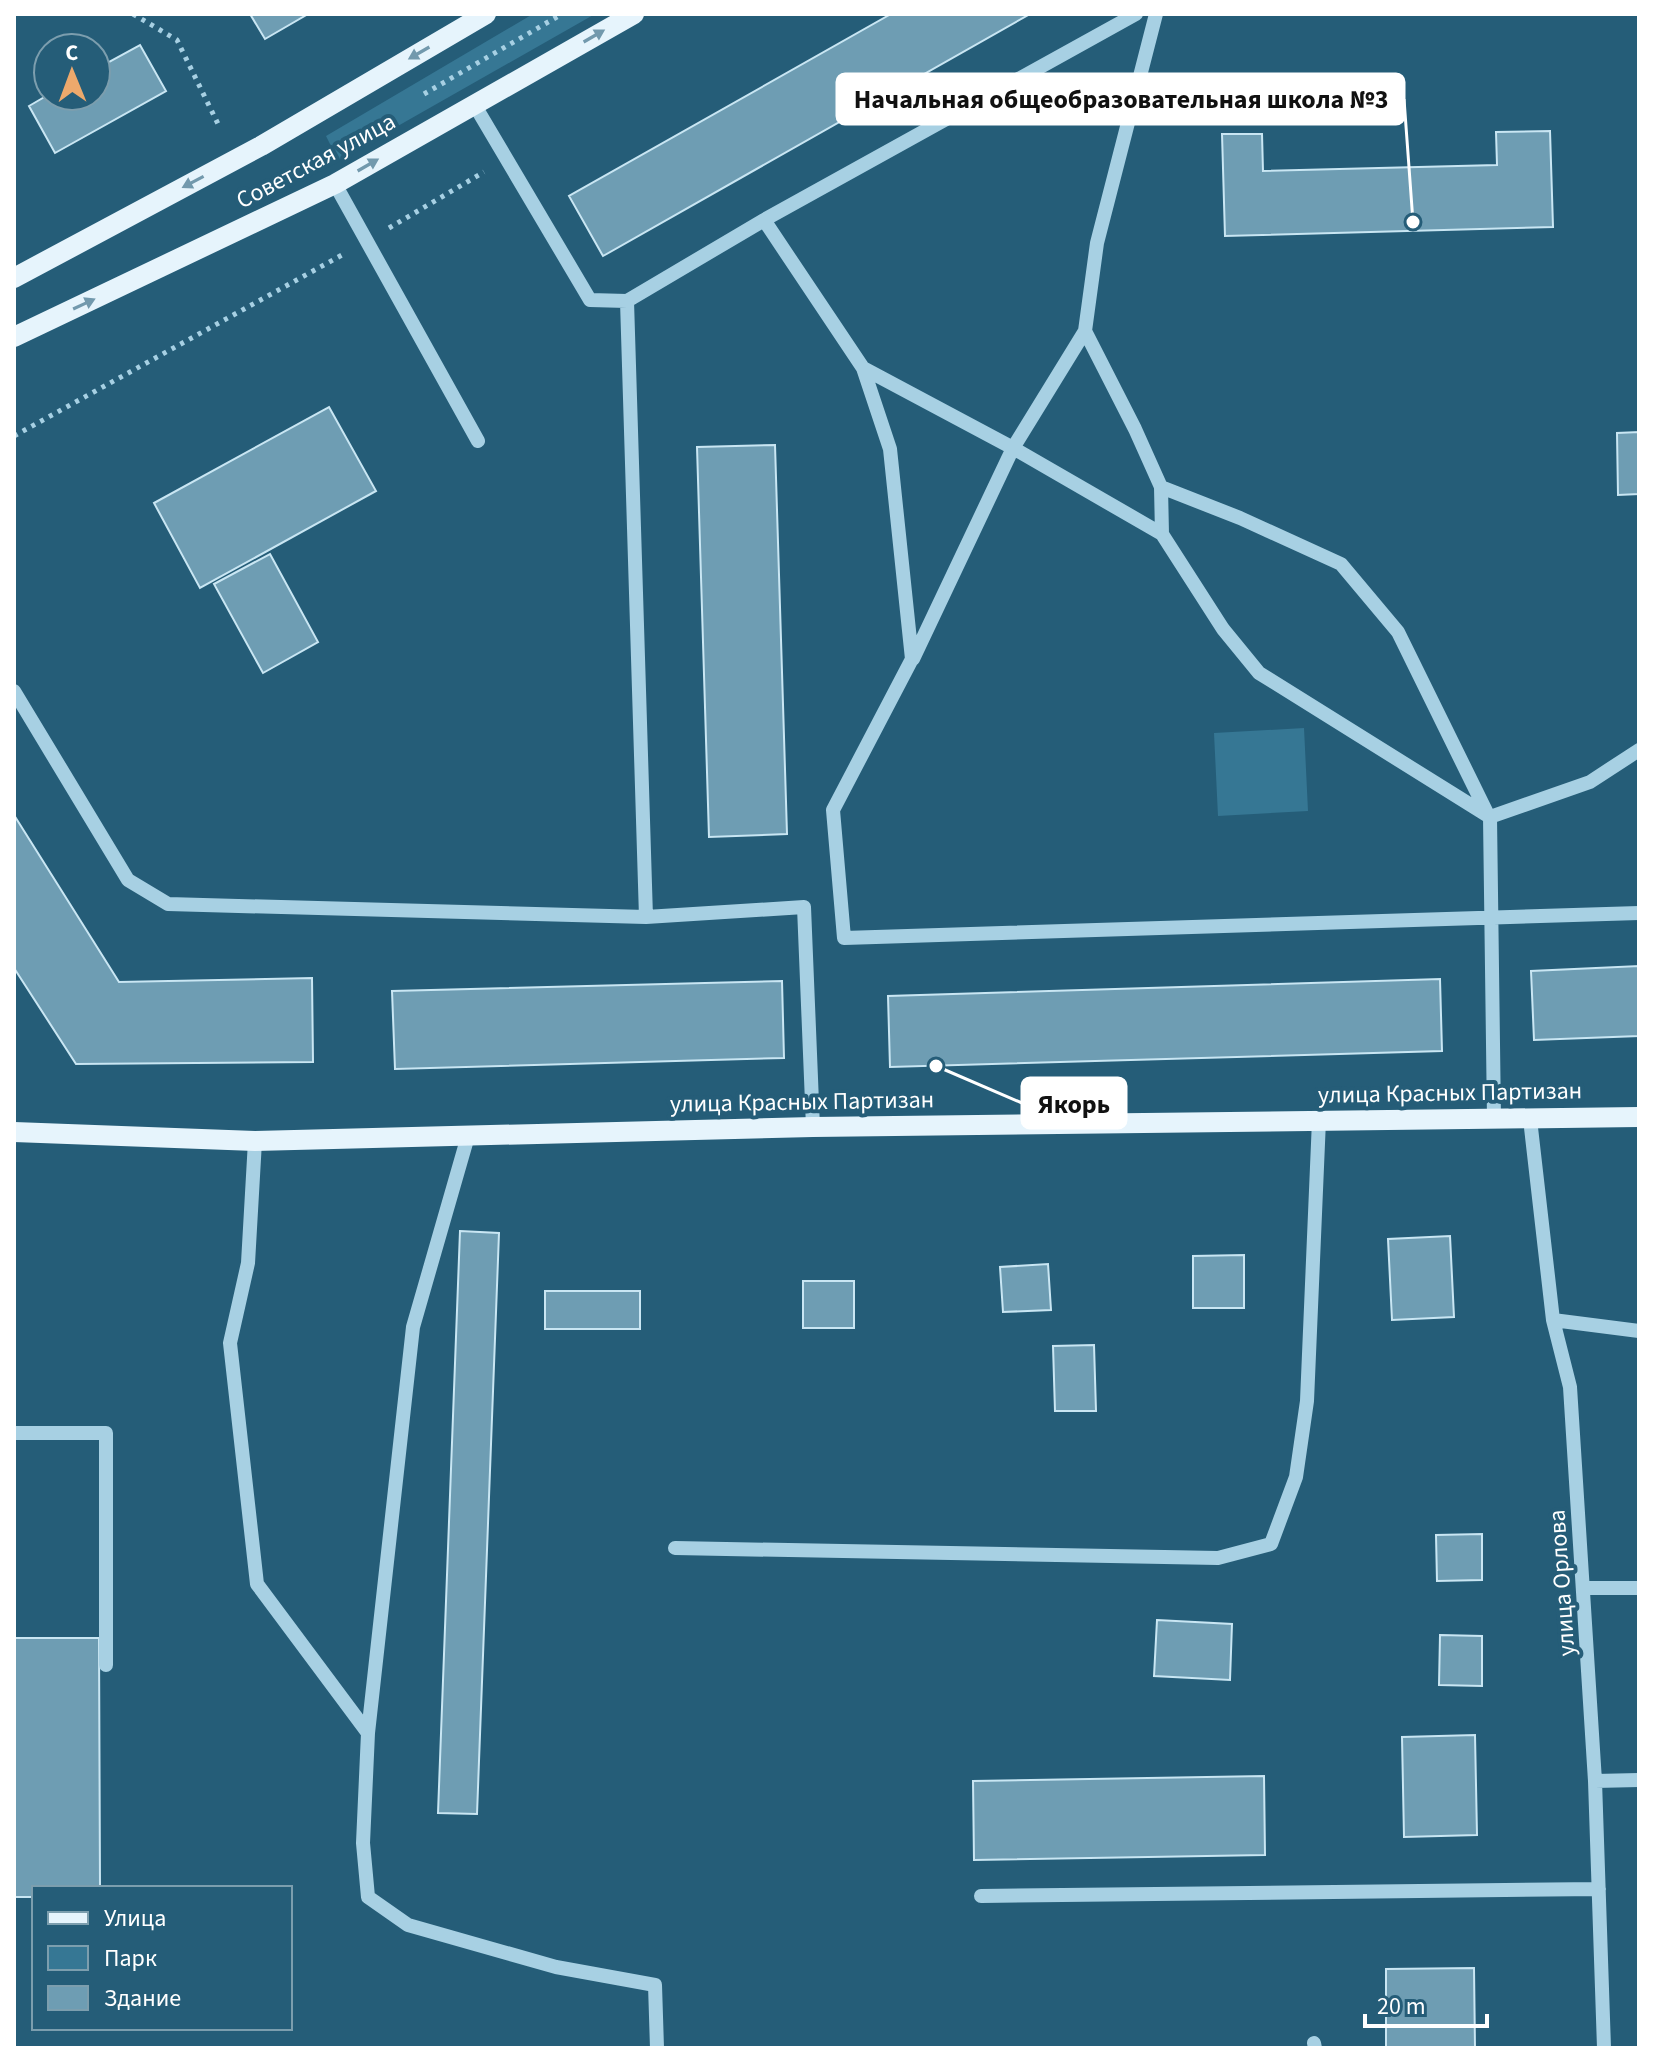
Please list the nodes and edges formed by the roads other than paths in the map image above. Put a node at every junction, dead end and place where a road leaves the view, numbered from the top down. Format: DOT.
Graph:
graph roads {
  1 [pos="486,14"];
  2 [pos="634,14"];
  3 [pos="1136,14"];
  4 [pos="1156,14"];
  5 [pos="474,104"];
  6 [pos="335,184"];
  7 [pos="764,220"];
  8 [pos="14,278"];
  9 [pos="627,301"];
  10 [pos="1085,331"];
  11 [pos="14,337"];
  12 [pos="863,368"];
  13 [pos="478,441"];
  14 [pos="1013,448"];
  15 [pos="1161,487"];
  16 [pos="1162,534"];
  17 [pos="912,659"];
  18 [pos="14,691"];
  19 [pos="1639,750"];
  20 [pos="1490,817"];
  21 [pos="1639,913"];
  22 [pos="646,917"];
  23 [pos="1491,920"];
  24 [pos="1639,1117"];
  25 [pos="1494,1119"];
  26 [pos="1530,1119"];
  27 [pos="1319,1120"];
  28 [pos="813,1127"];
  29 [pos="14,1132"];
  30 [pos="468,1136"];
  31 [pos="255,1141"];
  32 [pos="1553,1320"];
  33 [pos="1639,1331"];
  34 [pos="14,1433"];
  35 [pos="675,1548"];
  36 [pos="1585,1588"];
  37 [pos="1639,1588"];
  38 [pos="106,1665"];
  39 [pos="368,1733"];
  40 [pos="1639,1780"];
  41 [pos="1595,1781"];
  42 [pos="1599,1889"];
  43 [pos="981,1896"];
  44 [pos="657,2048"];
  45 [pos="1604,2048"];
  1 -- 8 [label="main road, Советская улица, one-way"];
  5 -- 2 [label="main road, Советская улица, one-way"];
  3 -- 7 [label="street"];
  4 -- 10 [label="street"];
  6 -- 5 [label="main road, Советская улица, one-way"];
  5 -- 9 [label="street"];
  11 -- 6 [label="main road, Советская улица, one-way"];
  6 -- 13 [label="street"];
  7 -- 9 [label="street"];
  7 -- 12 [label="street"];
  9 -- 22 [label="street"];
  10 -- 14 [label="street"];
  10 -- 15 [label="street"];
  12 -- 14 [label="street"];
  12 -- 17 [label="street"];
  14 -- 16 [label="street"];
  14 -- 17 [label="street"];
  15 -- 16 [label="street"];
  15 -- 20 [label="street"];
  16 -- 20 [label="street"];
  17 -- 23 [label="street"];
  18 -- 22 [label="street"];
  19 -- 20 [label="street"];
  20 -- 23 [label="street"];
  21 -- 23 [label="street"];
  22 -- 28 [label="street"];
  23 -- 25 [label="street"];
  24 -- 26 [label="main road, улица Красных Партизан"];
  25 -- 26 [label="main road, улица Красных Партизан"];
  25 -- 27 [label="main road, улица Красных Партизан"];
  26 -- 32 [label="street, улица Орлова"];
  27 -- 28 [label="main road, улица Красных Партизан"];
  27 -- 35 [label="street"];
  28 -- 30 [label="main road, улица Красных Партизан"];
  29 -- 31 [label="main road, улица Красных Партизан"];
  30 -- 31 [label="main road, улица Красных Партизан"];
  30 -- 39 [label="street"];
  31 -- 39 [label="street"];
  32 -- 33 [label="street"];
  32 -- 36 [label="street, улица Орлова"];
  34 -- 38 [label="street"];
  36 -- 37 [label="street"];
  36 -- 41 [label="street, улица Орлова"];
  39 -- 44 [label="street"];
  40 -- 41 [label="street"];
  41 -- 42 [label="street, улица Орлова"];
  42 -- 43 [label="street"];
  42 -- 45 [label="street, улица Орлова"];
}
